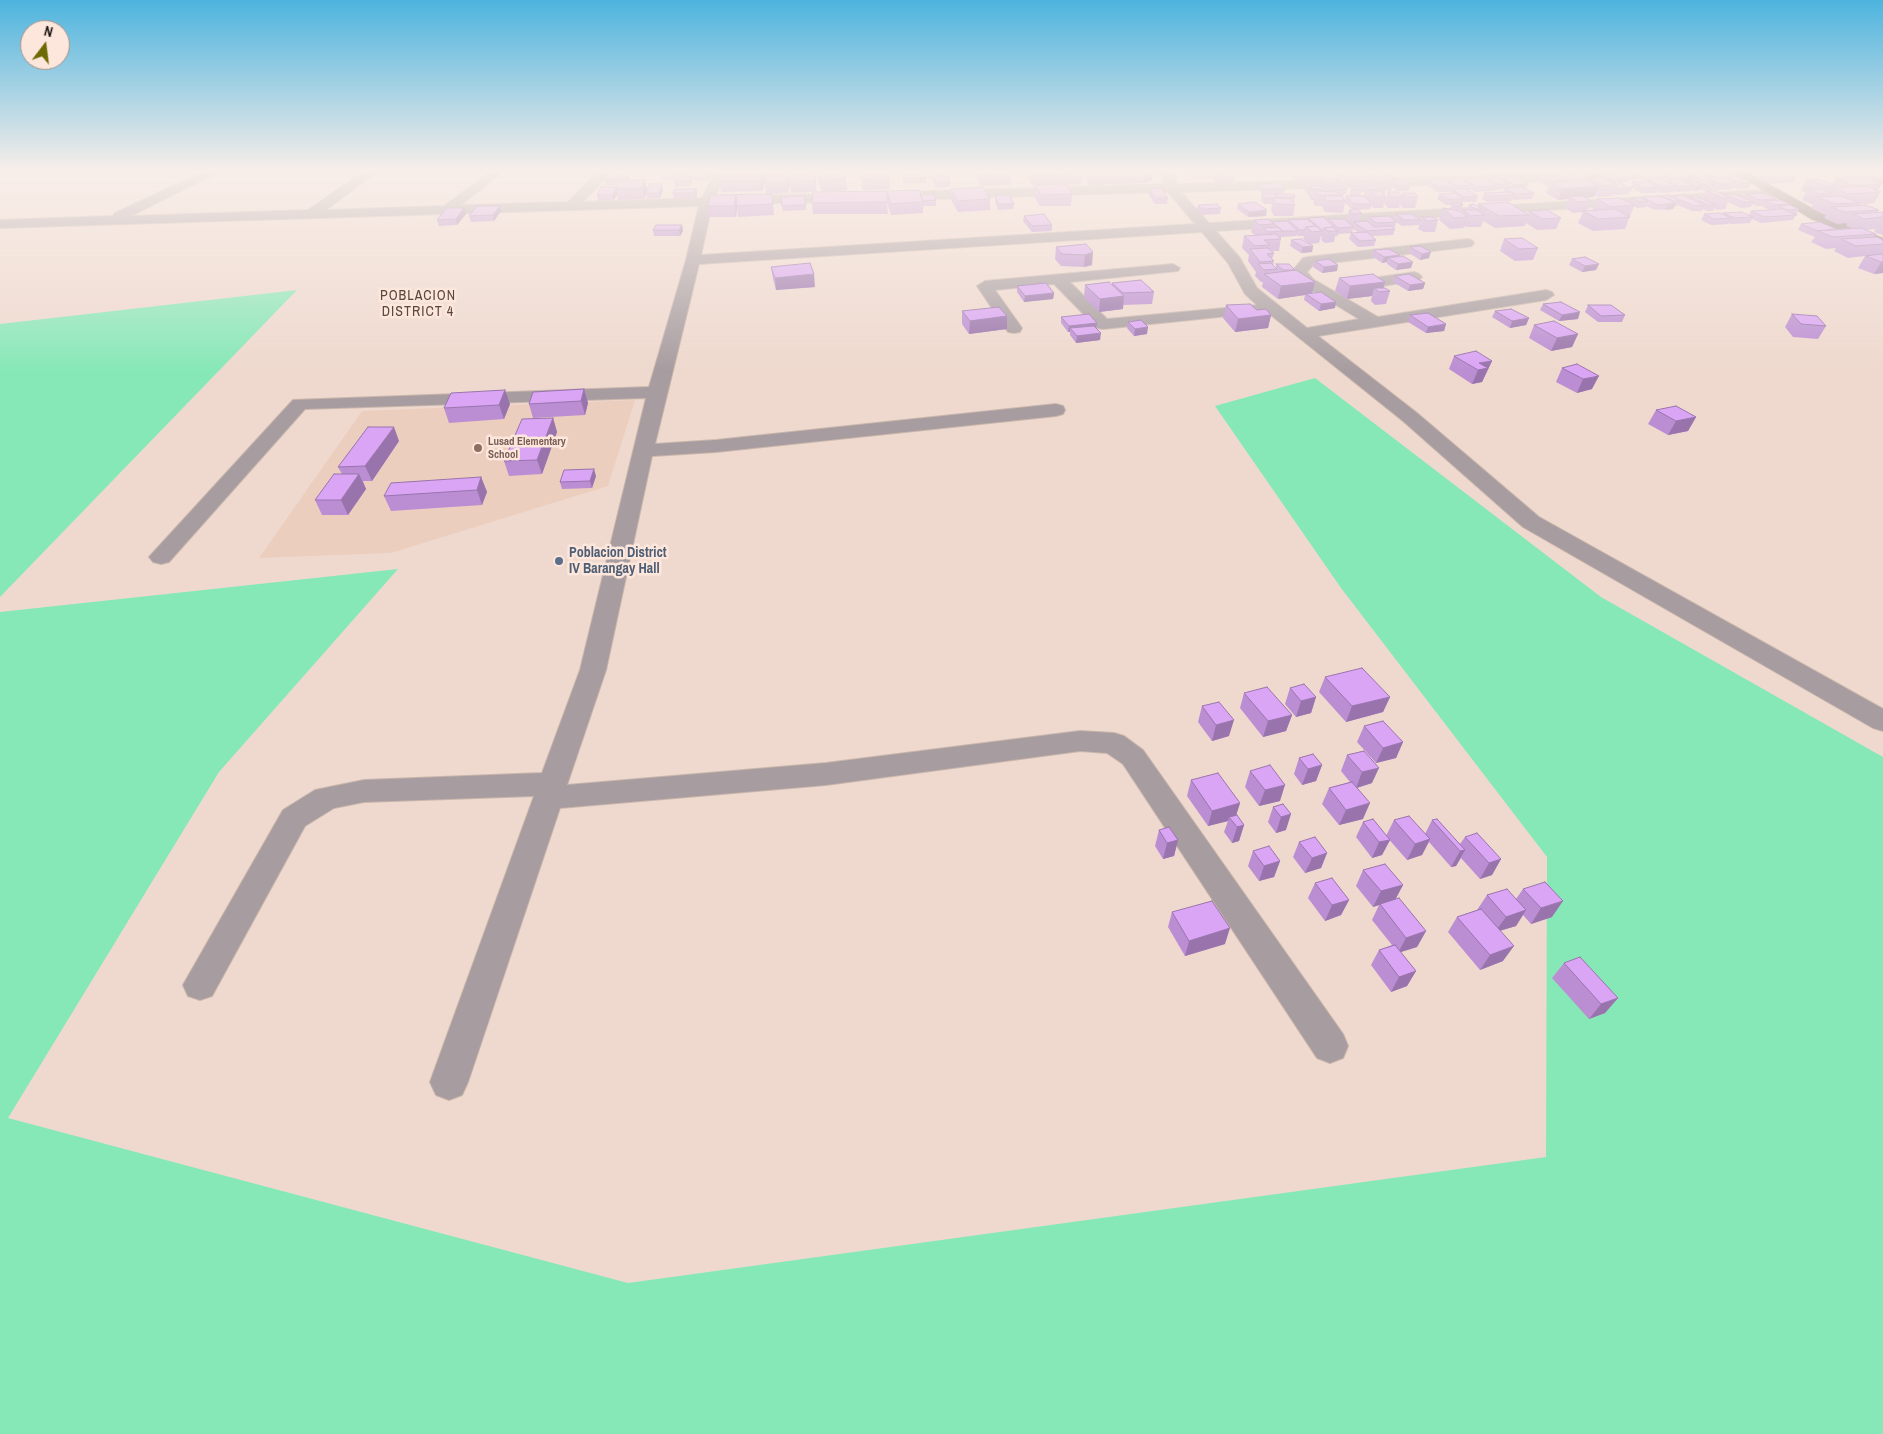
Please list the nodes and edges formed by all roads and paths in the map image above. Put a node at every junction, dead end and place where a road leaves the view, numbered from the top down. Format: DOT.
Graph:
graph roads {
  1 [pos="699,238"];
  2 [pos="1048,238"];
  3 [pos="1215,238"];
  4 [pos="1467,243"];
  5 [pos="694,260"];
  6 [pos="1173,268"];
  7 [pos="1414,276"];
  8 [pos="1057,278"];
  9 [pos="1325,291"];
  10 [pos="1546,295"];
  11 [pos="1271,308"];
  12 [pos="1377,323"];
  13 [pos="1014,328"];
  14 [pos="1305,333"];
  15 [pos="657,392"];
  16 [pos="1056,410"];
  17 [pos="643,451"];
  18 [pos="161,557"];
  19 [pos="1883,721"];
  20 [pos="551,791"];
  21 [pos="200,985"];
  22 [pos="1330,1046"];
  23 [pos="448,1082"];
  1 -- 5 [label="street"];
  2 -- 5 [label="street"];
  3 -- 11 [label="street"];
  4 -- 9 [label="street"];
  5 -- 15 [label="street"];
  6 -- 8 [label="street"];
  7 -- 9 [label="street"];
  8 -- 11 [label="street"];
  8 -- 13 [label="street"];
  9 -- 12 [label="street"];
  10 -- 12 [label="street"];
  11 -- 14 [label="street"];
  12 -- 14 [label="street"];
  14 -- 19 [label="street"];
  15 -- 17 [label="street"];
  15 -- 18 [label="street"];
  16 -- 17 [label="street"];
  17 -- 20 [label="street"];
  20 -- 21 [label="street"];
  20 -- 22 [label="street"];
  20 -- 23 [label="street"];
}
